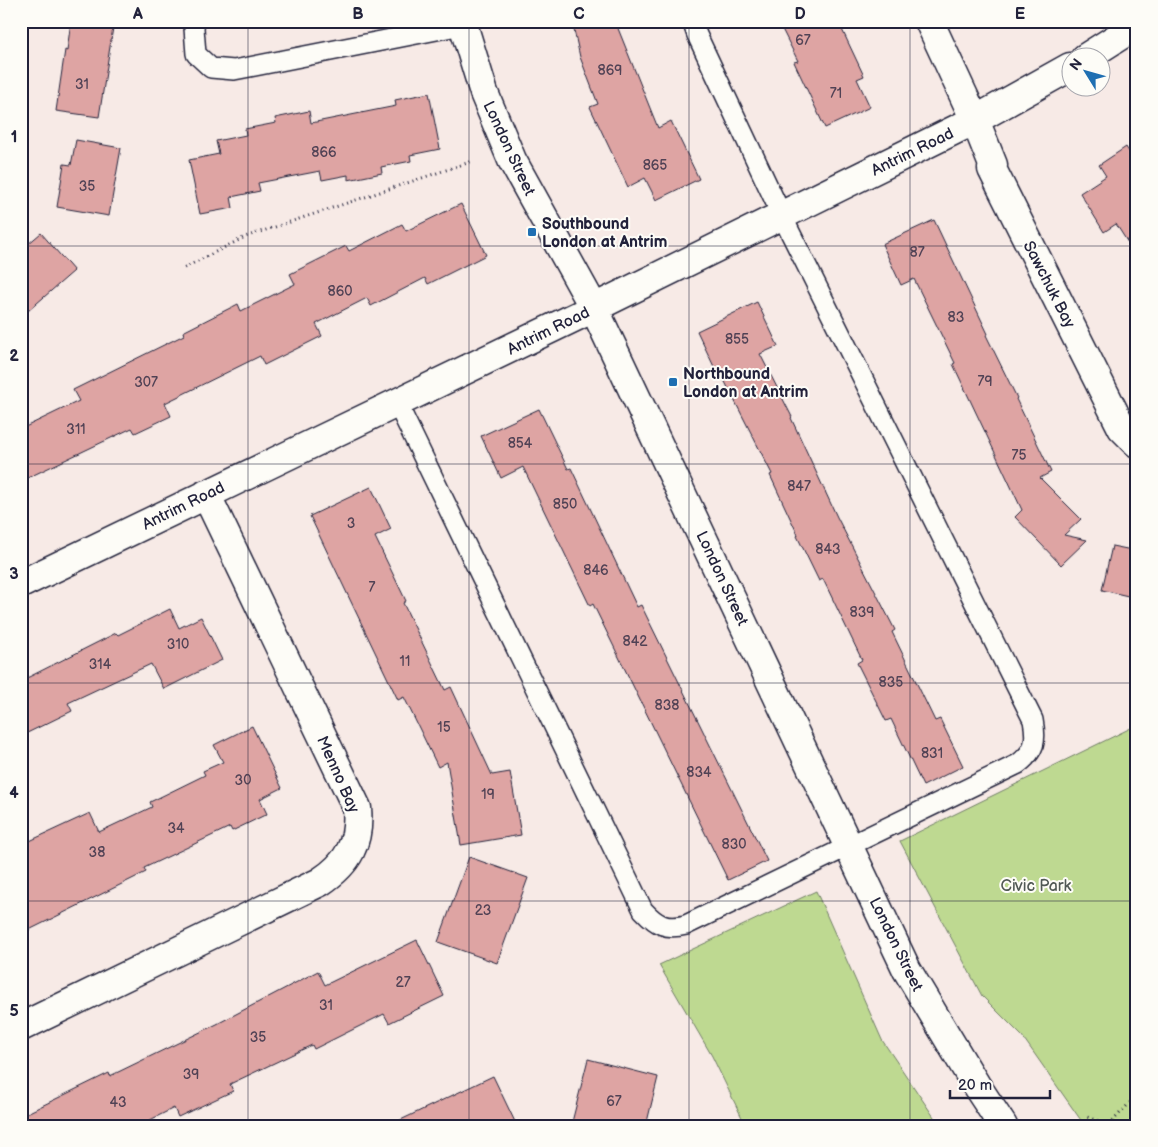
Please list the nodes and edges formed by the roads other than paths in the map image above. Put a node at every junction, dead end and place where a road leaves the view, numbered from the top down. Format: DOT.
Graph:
graph roads {
  1 [pos="195,21"];
  2 [pos="692,21"];
  3 [pos="929,21"];
  4 [pos="462,23"];
  5 [pos="1137,24"];
  6 [pos="1100,48"];
  7 [pos="1060,73"];
  8 [pos="975,120"];
  9 [pos="782,216"];
  10 [pos="594,308"];
  11 [pos="398,403"];
  12 [pos="1137,443"];
  13 [pos="206,494"];
  14 [pos="21,584"];
  15 [pos="850,846"];
  16 [pos="21,1027"];
  17 [pos="1003,1126"];
  1 -- 4 [label="lane"];
  2 -- 9 [label="lane"];
  3 -- 8 [label="street, Sawchuk Bay"];
  4 -- 10 [label="street, London Street"];
  5 -- 6 [label="street"];
  7 -- 8 [label="street, Antrim Road"];
  8 -- 9 [label="street, Antrim Road"];
  8 -- 12 [label="street, Sawchuk Bay"];
  9 -- 10 [label="street, Antrim Road"];
  9 -- 15 [label="lane"];
  10 -- 11 [label="street, Antrim Road"];
  10 -- 15 [label="street, London Street"];
  11 -- 13 [label="street, Antrim Road"];
  11 -- 15 [label="lane"];
  13 -- 14 [label="street, Antrim Road"];
  13 -- 16 [label="street, Menno Bay"];
  15 -- 17 [label="street, London Street"];
}
